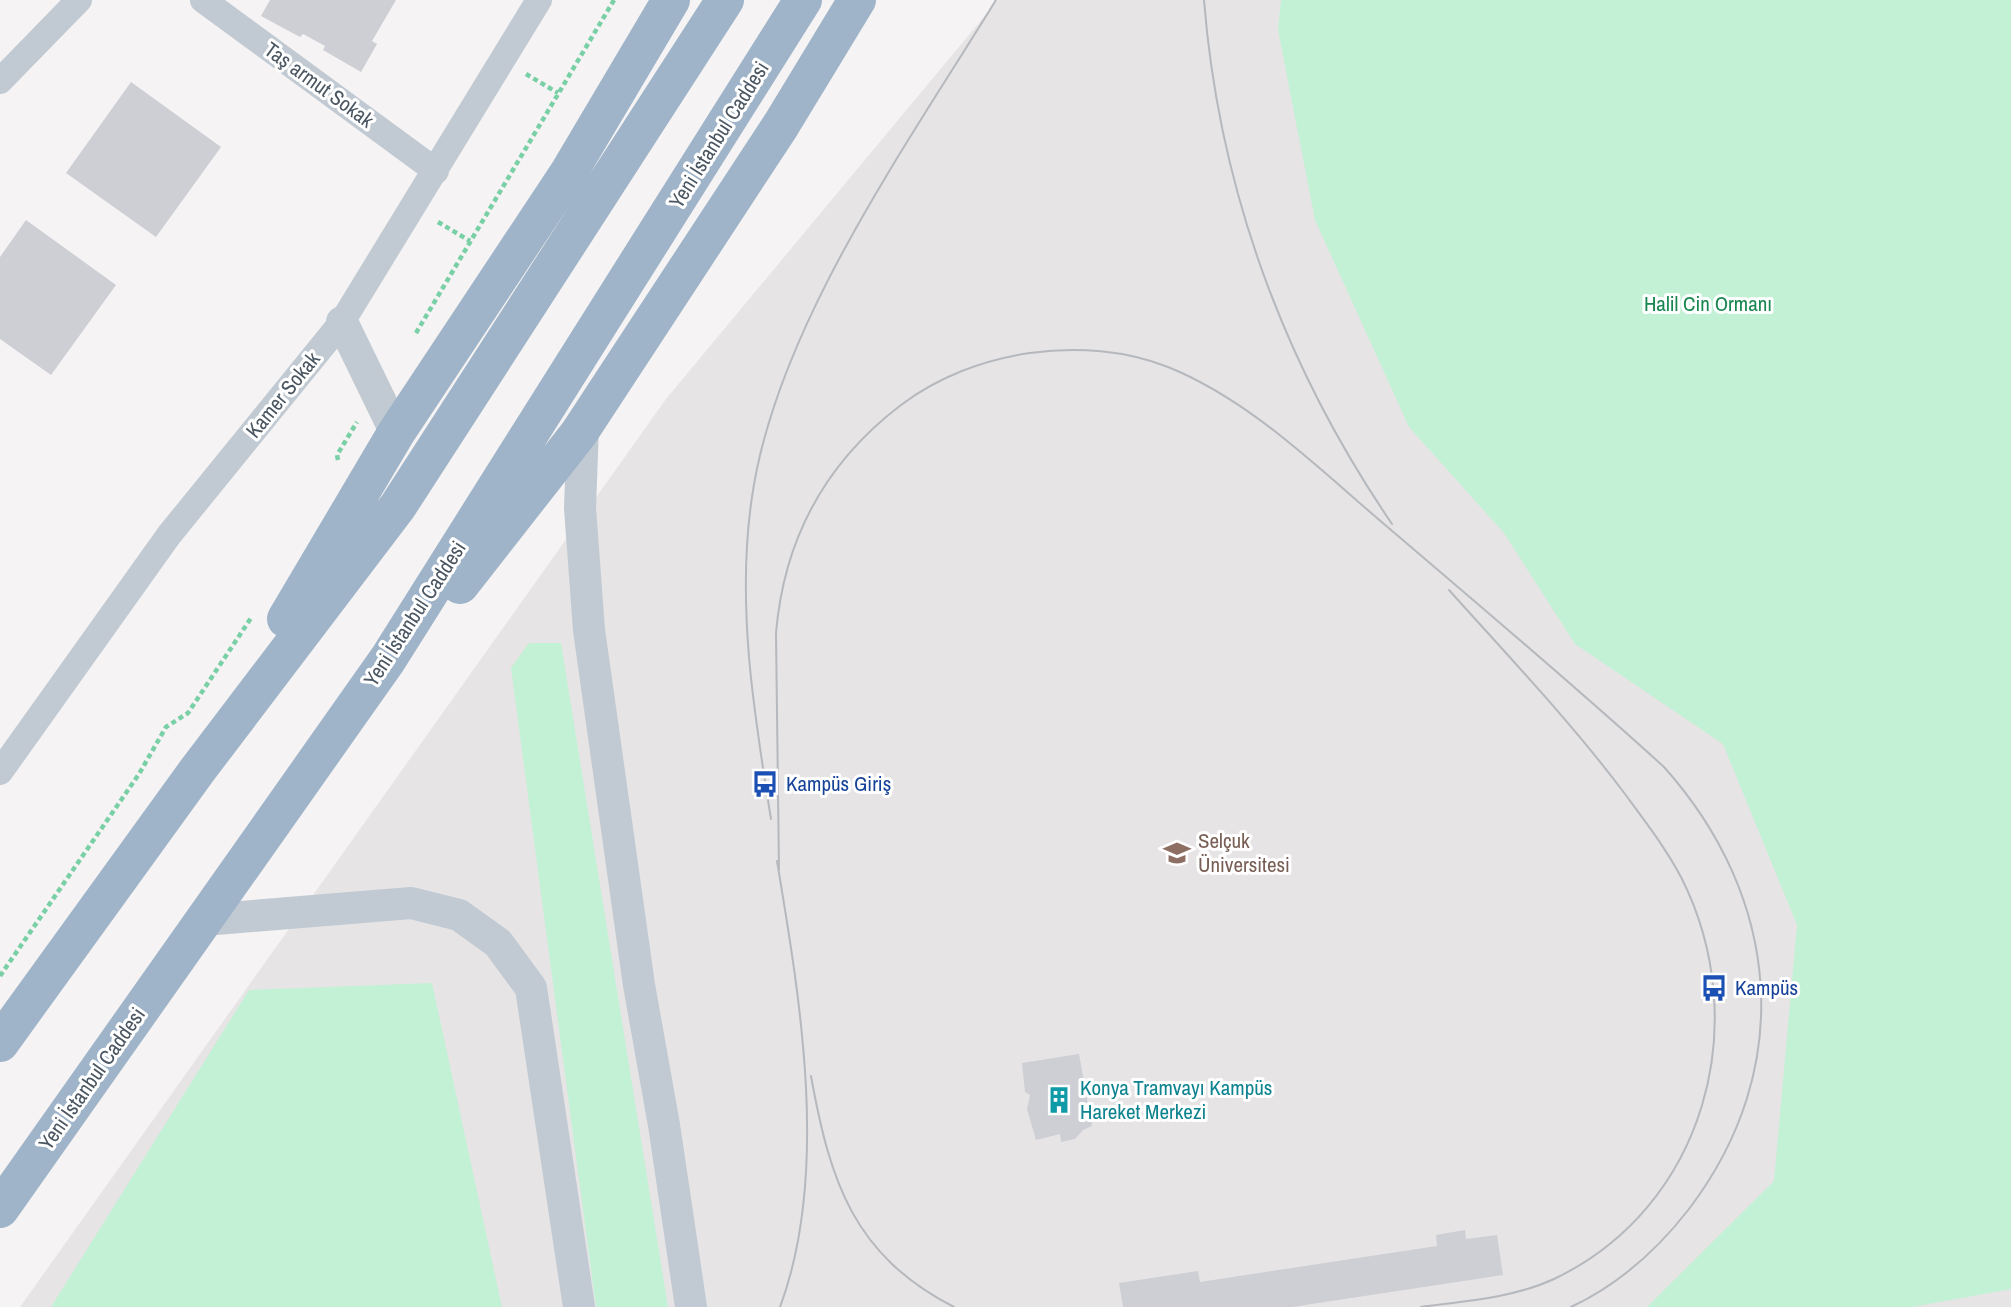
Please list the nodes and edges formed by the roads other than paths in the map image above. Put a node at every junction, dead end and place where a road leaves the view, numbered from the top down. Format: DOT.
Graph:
graph roads {
  1 [pos="79,0"];
  2 [pos="203,0"];
  3 [pos="539,0"];
  4 [pos="671,0"];
  5 [pos="725,0"];
  6 [pos="803,0"];
  7 [pos="856,0"];
  8 [pos="0,81"];
  9 [pos="436,171"];
  10 [pos="342,322"];
  11 [pos="583,427"];
  12 [pos="396,433"];
  13 [pos="0,772"];
  14 [pos="196,772"];
  15 [pos="254,849"];
  16 [pos="204,920"];
  17 [pos="0,1043"];
  18 [pos="0,1209"];
  19 [pos="579,1307"];
  20 [pos="691,1307"];
  1 -- 8 [label="street"];
  2 -- 9 [label="street, Taş armut Sokak"];
  3 -- 9 [label="street, Kamer Sokak"];
  4 -- 12 [label="highway"];
  5 -- 14 [label="highway"];
  6 -- 15 [label="highway, Yeni İstanbul Caddesi"];
  7 -- 11 [label="highway"];
  9 -- 10 [label="street, Kamer Sokak"];
  10 -- 12 [label="street"];
  10 -- 13 [label="street, Kamer Sokak"];
  11 -- 15 [label="highway"];
  11 -- 20 [label="street"];
  12 -- 14 [label="highway"];
  14 -- 17 [label="highway"];
  15 -- 16 [label="highway, Yeni İstanbul Caddesi"];
  16 -- 18 [label="highway, Yeni İstanbul Caddesi"];
  16 -- 19 [label="street"];
}
